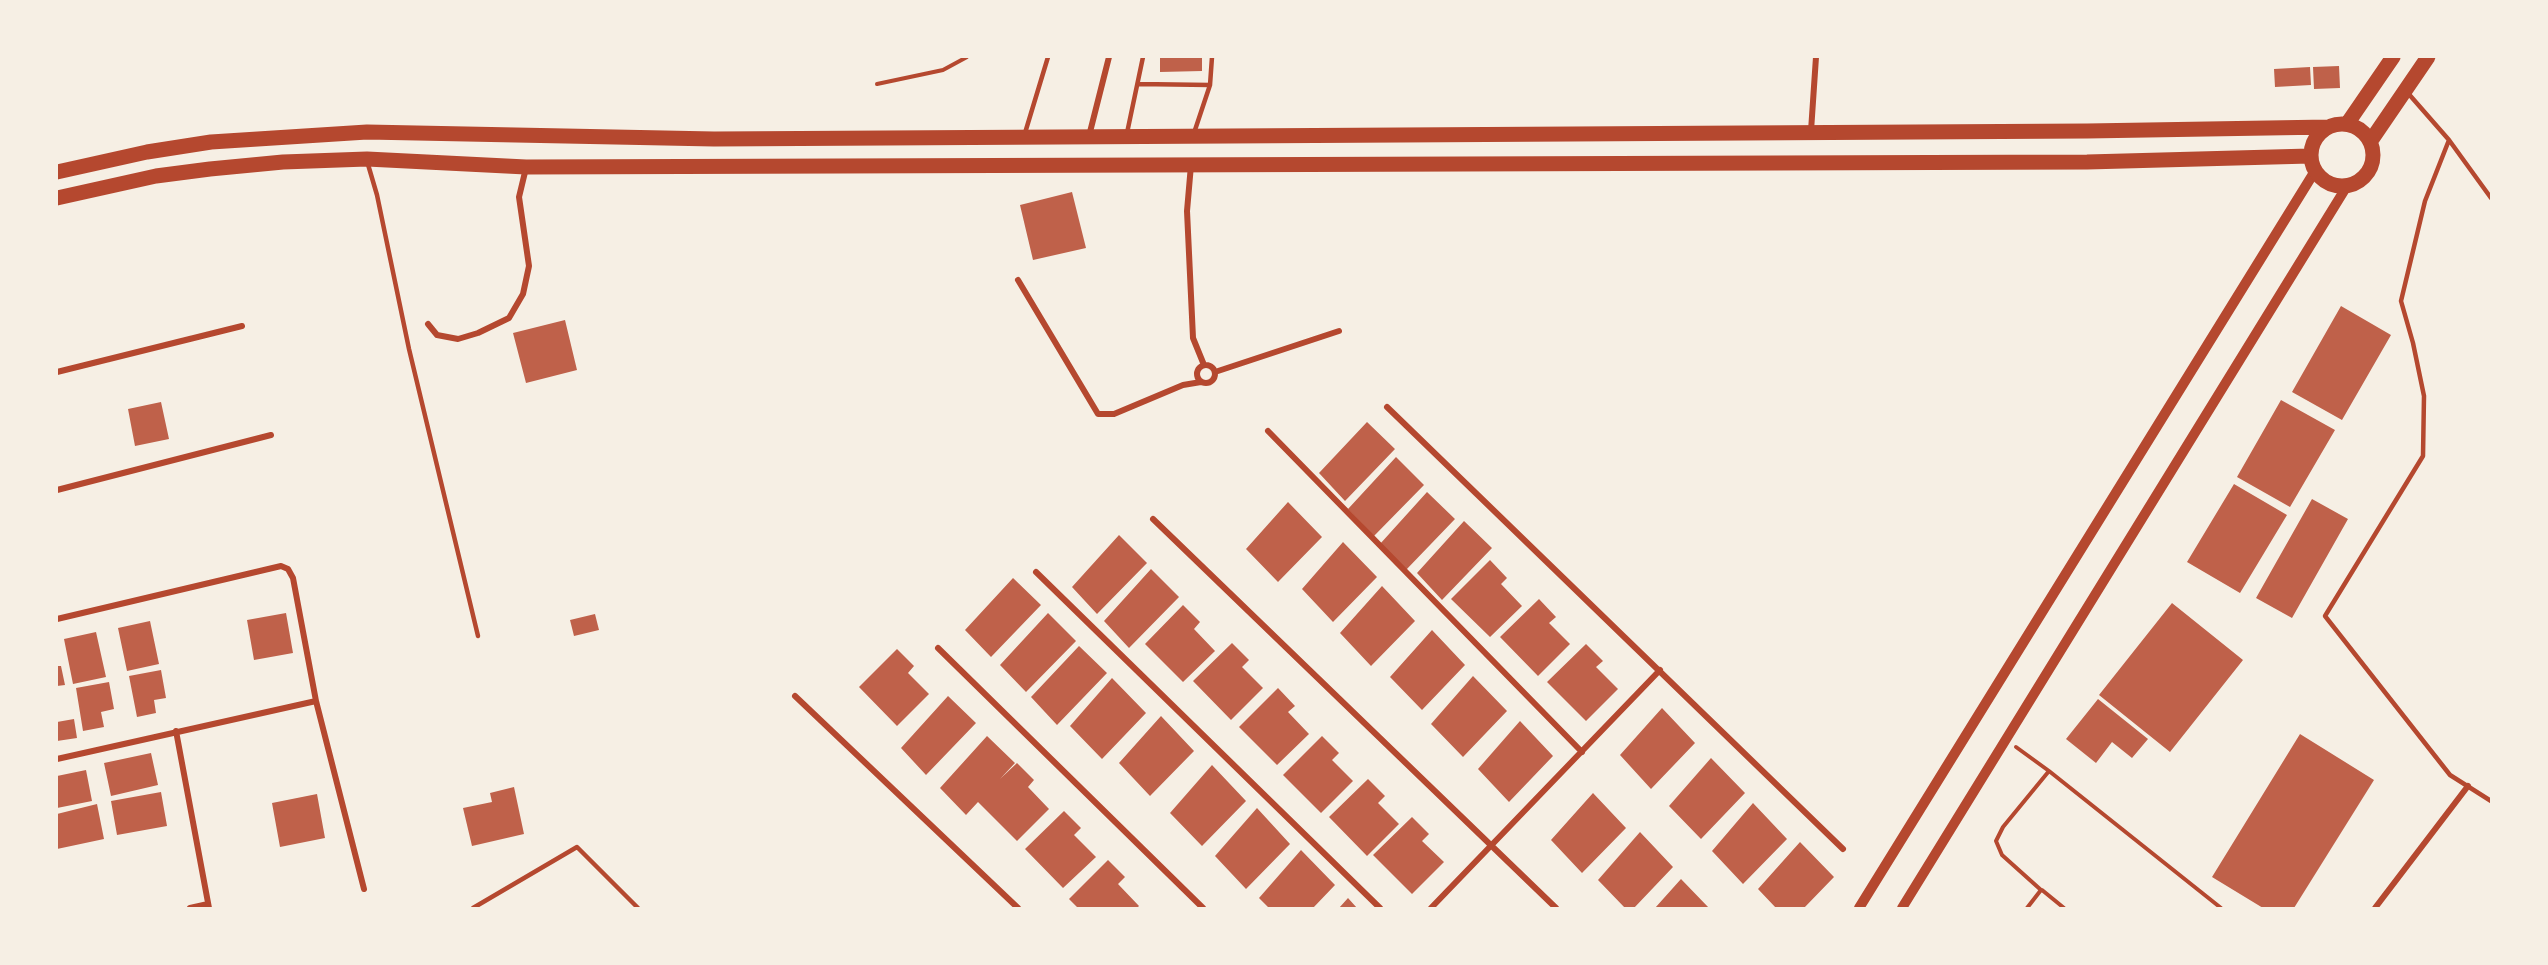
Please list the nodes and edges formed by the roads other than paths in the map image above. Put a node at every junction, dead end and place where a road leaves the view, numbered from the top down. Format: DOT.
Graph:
graph roads {
  1 [pos="1048,57"];
  2 [pos="1109,57"];
  3 [pos="1143,57"];
  4 [pos="1212,57"];
  5 [pos="1816,57"];
  6 [pos="2393,57"];
  7 [pos="2428,57"];
  8 [pos="1138,84"];
  9 [pos="1210,85"];
  10 [pos="2406,91"];
  11 [pos="2347,124"];
  12 [pos="2328,128"];
  13 [pos="1811,133"];
  14 [pos="1127,136"];
  15 [pos="1089,137"];
  16 [pos="1193,137"];
  17 [pos="1023,139"];
  18 [pos="2449,140"];
  19 [pos="2370,142"];
  20 [pos="367,159"];
  21 [pos="2313,163"];
  22 [pos="1191,165"];
  23 [pos="526,167"];
  24 [pos="57,172"];
  25 [pos="2347,186"];
  26 [pos="57,198"];
  27 [pos="2491,198"];
  28 [pos="1018,280"];
  29 [pos="428,324"];
  30 [pos="242,326"];
  31 [pos="1339,331"];
  32 [pos="1204,365"];
  33 [pos="57,372"];
  34 [pos="1215,372"];
  35 [pos="1201,382"];
  36 [pos="1387,407"];
  37 [pos="1268,431"];
  38 [pos="271,435"];
  39 [pos="57,490"];
  40 [pos="1153,519"];
  41 [pos="1036,572"];
  42 [pos="57,619"];
  43 [pos="478,636"];
  44 [pos="938,648"];
  45 [pos="1660,670"];
  46 [pos="795,696"];
  47 [pos="316,701"];
  48 [pos="176,731"];
  49 [pos="1582,752"];
  50 [pos="57,759"];
  51 [pos="2468,786"];
  52 [pos="2491,801"];
  53 [pos="1493,845"];
  54 [pos="1843,849"];
  55 [pos="364,889"];
  56 [pos="208,906"];
  57 [pos="190,908"];
  58 [pos="473,908"];
  59 [pos="638,908"];
  60 [pos="1017,908"];
  61 [pos="1203,908"];
  62 [pos="1380,908"];
  63 [pos="1431,908"];
  64 [pos="1556,908"];
  65 [pos="1859,908"];
  66 [pos="1902,908"];
  67 [pos="2375,908"];
  1 -- 17 [label="lane"];
  2 -- 15 [label="street"];
  3 -- 8 [label="lane"];
  4 -- 9 [label="lane"];
  5 -- 13 [label="street"];
  6 -- 11 [label="main road"];
  7 -- 10 [label="main road"];
  8 -- 9 [label="lane"];
  8 -- 14 [label="lane"];
  9 -- 16 [label="lane"];
  10 -- 18 [label="lane"];
  10 -- 19 [label="main road"];
  11 -- 12 [label="main road"];
  11 -- 19 [label="main road"];
  12 -- 13 [label="main road"];
  12 -- 21 [label="main road"];
  13 -- 16 [label="main road"];
  14 -- 15 [label="main road"];
  14 -- 16 [label="main road"];
  15 -- 17 [label="main road"];
  17 -- 24 [label="main road"];
  18 -- 27 [label="lane"];
  18 -- 51 [label="lane"];
  19 -- 25 [label="main road"];
  20 -- 23 [label="main road"];
  20 -- 26 [label="main road"];
  20 -- 43 [label="lane"];
  21 -- 22 [label="main road"];
  21 -- 25 [label="main road"];
  21 -- 65 [label="street"];
  22 -- 23 [label="main road"];
  22 -- 32 [label="street"];
  23 -- 29 [label="street"];
  25 -- 66 [label="street"];
  28 -- 35 [label="street"];
  30 -- 33 [label="street"];
  31 -- 34 [label="street"];
  32 -- 34 [label="street"];
  32 -- 35 [label="street"];
  34 -- 35 [label="street"];
  36 -- 45 [label="street"];
  37 -- 49 [label="street"];
  38 -- 39 [label="street"];
  40 -- 53 [label="street"];
  41 -- 62 [label="street"];
  42 -- 47 [label="street"];
  44 -- 61 [label="street"];
  45 -- 49 [label="street"];
  45 -- 54 [label="street"];
  46 -- 60 [label="street"];
  47 -- 48 [label="street"];
  47 -- 55 [label="street"];
  48 -- 50 [label="street"];
  48 -- 56 [label="street"];
  49 -- 53 [label="street"];
  51 -- 52 [label="lane"];
  51 -- 67 [label="street"];
  53 -- 63 [label="street"];
  53 -- 64 [label="street"];
  56 -- 57 [label="street"];
  58 -- 59 [label="lane"];
}
